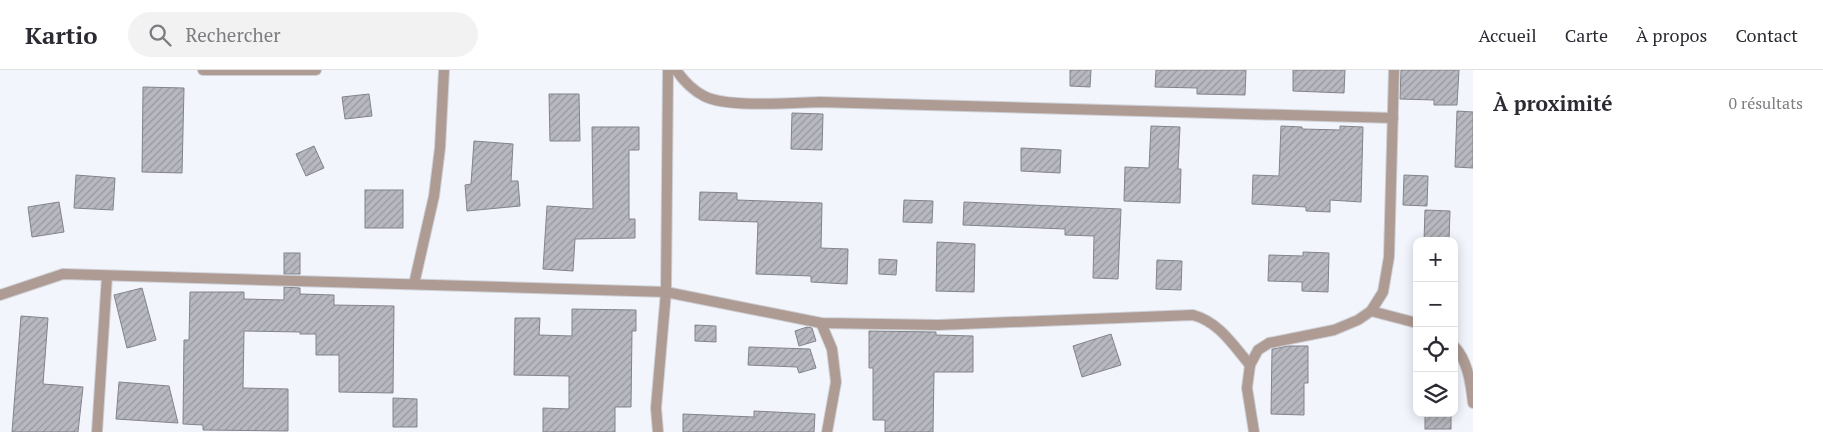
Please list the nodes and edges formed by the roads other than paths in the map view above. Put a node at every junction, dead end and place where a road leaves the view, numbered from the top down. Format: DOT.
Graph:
graph roads {
  1 [pos="203,70"];
  2 [pos="316,70"];
  3 [pos="444,70"];
  4 [pos="668,70"];
  5 [pos="676,70"];
  6 [pos="1394,70"];
  7 [pos="1393,118"];
  8 [pos="107,276"];
  9 [pos="414,284"];
  10 [pos="666,292"];
  11 [pos="0,295"];
  12 [pos="1371,311"];
  13 [pos="821,322"];
  14 [pos="1413,322"];
  15 [pos="1458,353"];
  16 [pos="1250,365"];
  17 [pos="1473,404"];
  18 [pos="97,432"];
  19 [pos="658,432"];
  20 [pos="827,432"];
  21 [pos="1254,432"];
  1 -- 2 [label="street"];
  3 -- 9 [label="street"];
  4 -- 10 [label="street"];
  5 -- 7 [label="street"];
  6 -- 7 [label="street"];
  7 -- 12 [label="street"];
  8 -- 9 [label="street"];
  8 -- 11 [label="street"];
  8 -- 18 [label="street"];
  9 -- 10 [label="street"];
  10 -- 13 [label="street"];
  10 -- 19 [label="street"];
  12 -- 14 [label="street"];
  12 -- 16 [label="street"];
  13 -- 16 [label="street"];
  13 -- 20 [label="street"];
  15 -- 17 [label="street"];
  16 -- 21 [label="street"];
}
